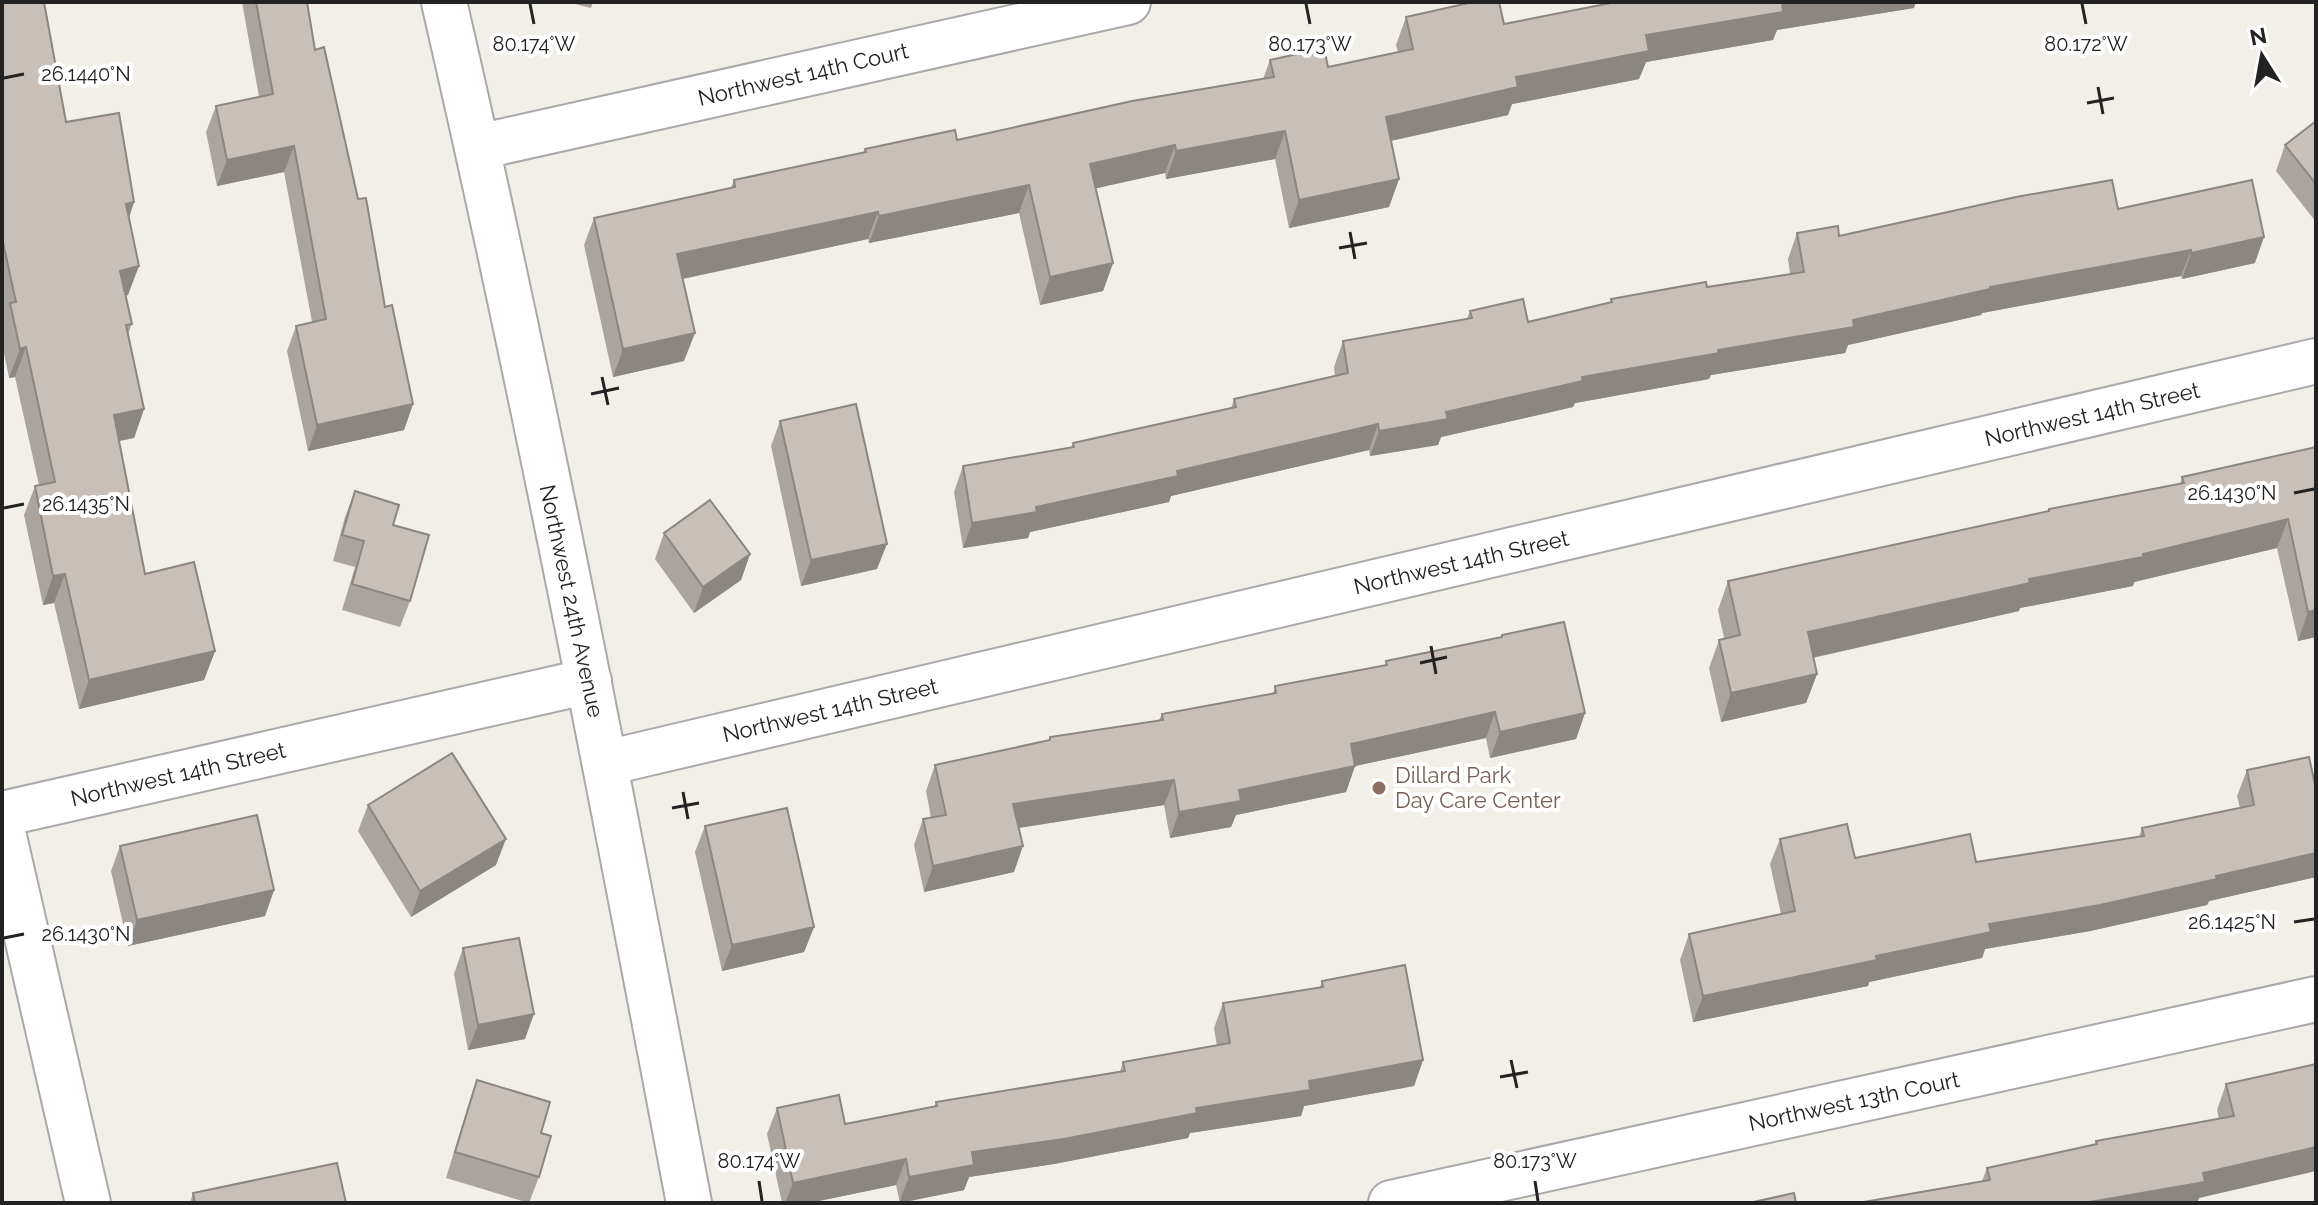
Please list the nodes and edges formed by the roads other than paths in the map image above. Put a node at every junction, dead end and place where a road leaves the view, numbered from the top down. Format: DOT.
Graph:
graph roads {
  1 [pos="444,2"];
  2 [pos="1128,2"];
  3 [pos="478,147"];
  4 [pos="2316,361"];
  5 [pos="589,681"];
  6 [pos="606,763"];
  7 [pos="2,814"];
  8 [pos="2,828"];
  9 [pos="2316,999"];
  10 [pos="88,1203"];
  11 [pos="689,1203"];
  12 [pos="1391,1203"];
  1 -- 3 [label="street, Northwest 24th Avenue"];
  2 -- 3 [label="street, Northwest 14th Court"];
  3 -- 5 [label="street, Northwest 24th Avenue"];
  4 -- 6 [label="street, Northwest 14th Street"];
  5 -- 6 [label="street, Northwest 24th Avenue"];
  5 -- 7 [label="street, Northwest 14th Street"];
  6 -- 11 [label="street, Northwest 24th Avenue"];
  8 -- 10 [label="street"];
  9 -- 12 [label="street, Northwest 13th Court"];
}
